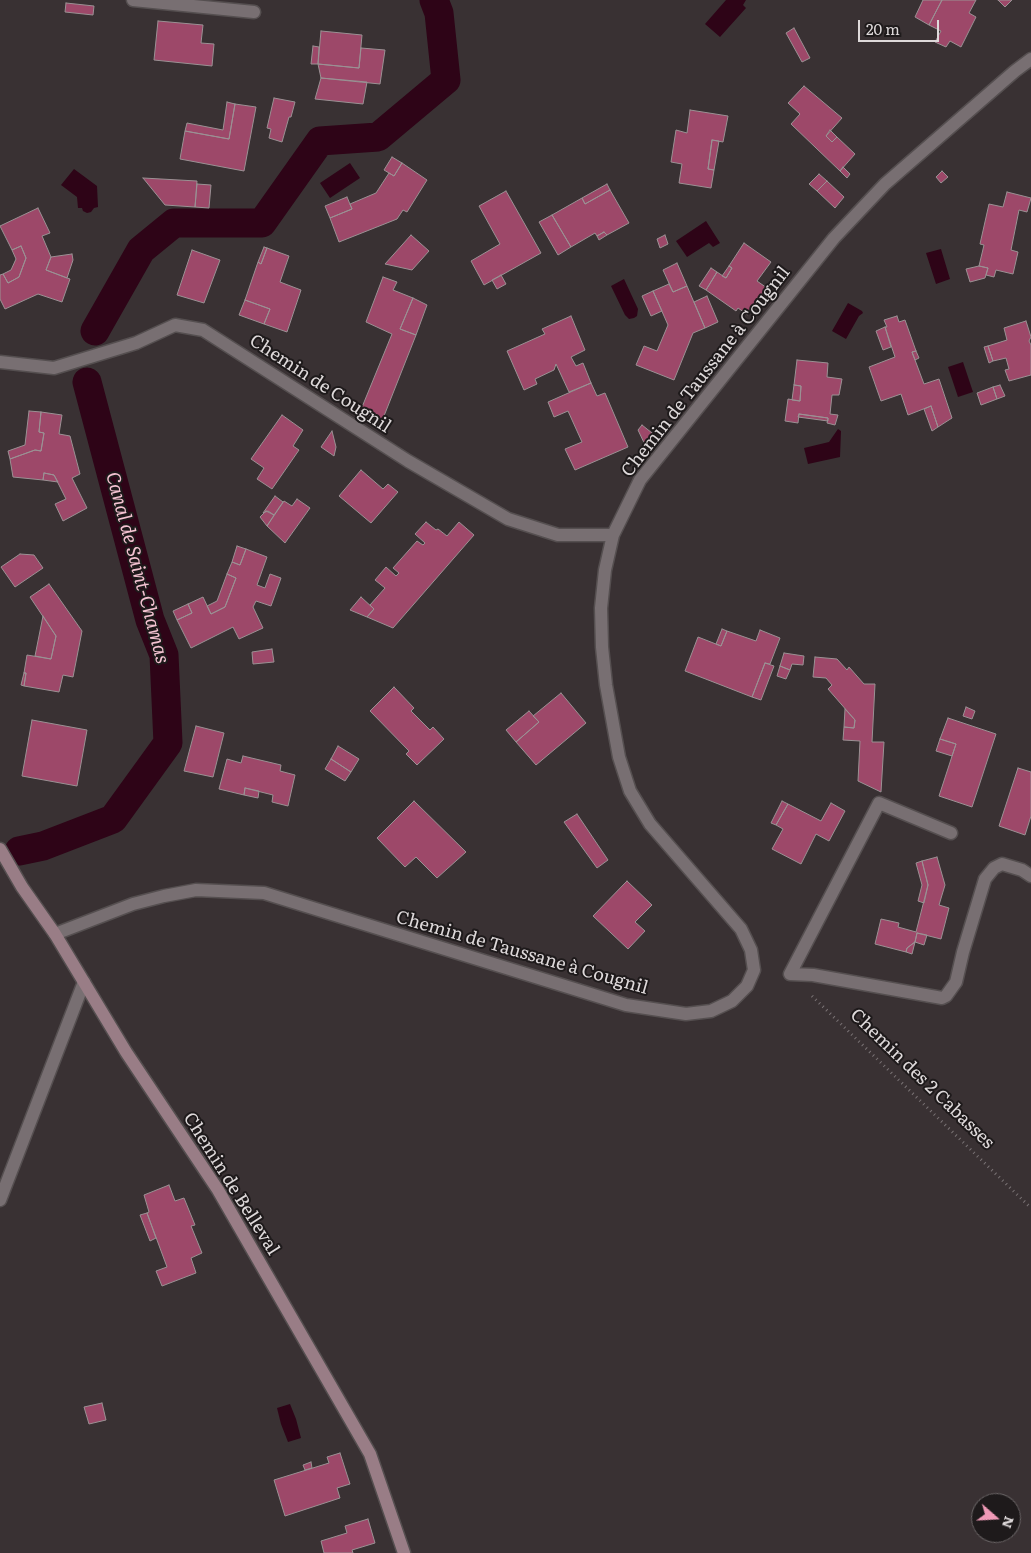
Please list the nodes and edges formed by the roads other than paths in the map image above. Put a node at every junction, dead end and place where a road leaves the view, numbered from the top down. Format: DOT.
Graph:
graph roads {
  1 [pos="132,0"];
  2 [pos="254,12"];
  3 [pos="1031,59"];
  4 [pos="0,362"];
  5 [pos="614,536"];
  6 [pos="951,833"];
  7 [pos="0,849"];
  8 [pos="1031,876"];
  9 [pos="55,934"];
  10 [pos="84,982"];
  11 [pos="0,1200"];
  12 [pos="404,1553"];
  1 -- 2 [label="street"];
  3 -- 5 [label="street, Chemin de Taussane à Cougnil"];
  4 -- 5 [label="street, Chemin de Cougnil"];
  5 -- 9 [label="street, Chemin de Taussane à Cougnil"];
  6 -- 8 [label="street, Chemin des 2 Cabasses"];
  7 -- 9 [label="street, Chemin de Belleval"];
  9 -- 10 [label="street, Chemin de Belleval"];
  10 -- 11 [label="street"];
  10 -- 12 [label="street, Chemin de Belleval"];
}
